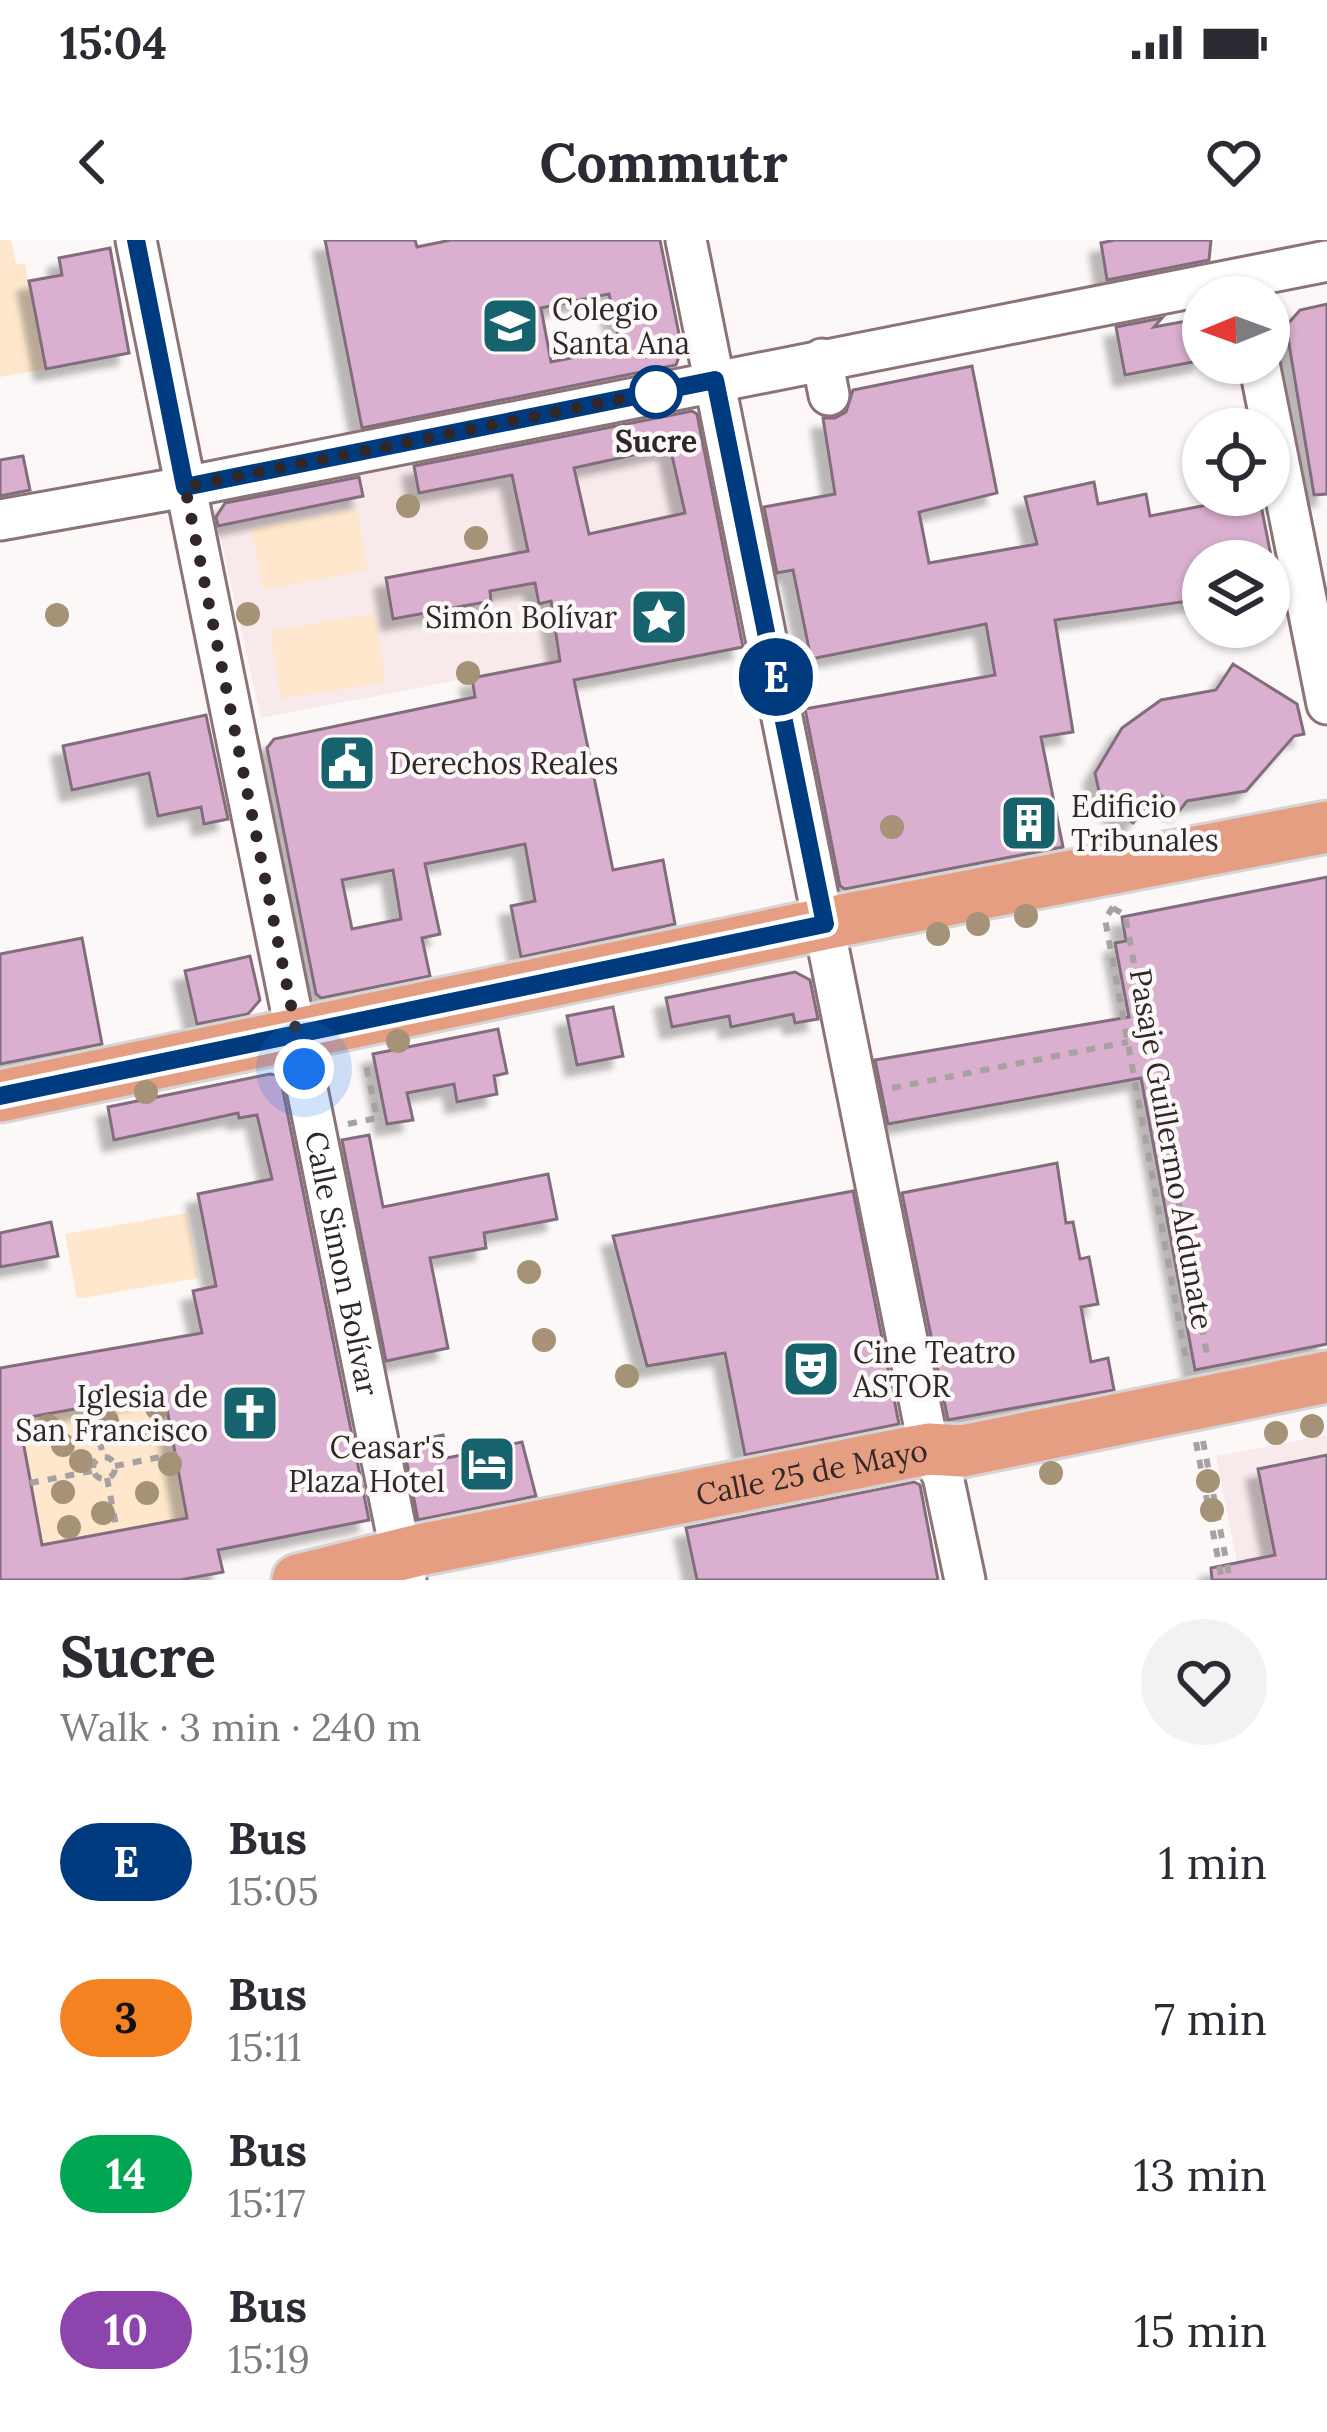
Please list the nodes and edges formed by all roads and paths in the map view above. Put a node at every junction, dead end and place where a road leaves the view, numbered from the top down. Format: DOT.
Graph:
graph roads {
  1 [pos="136,240"];
  2 [pos="686,240"];
  3 [pos="1327,260"];
  4 [pos="1241,271"];
  5 [pos="715,380"];
  6 [pos="1263,384"];
  7 [pos="185,487"];
  8 [pos="0,520"];
  9 [pos="1327,704"];
  10 [pos="1327,827"];
  11 [pos="1110,889"];
  12 [pos="825,924"];
  13 [pos="297,1036"];
  14 [pos="1128,1042"];
  15 [pos="364,1057"];
  16 [pos="859,1095"];
  17 [pos="0,1096"];
  18 [pos="338,1125"];
  19 [pos="1327,1377"];
  20 [pos="93,1406"];
  21 [pos="1202,1417"];
  22 [pos="929,1449"];
  23 [pos="176,1454"];
  24 [pos="103,1457"];
  25 [pos="116,1466"];
  26 [pos="93,1470"];
  27 [pos="106,1478"];
  28 [pos="30,1483"];
  29 [pos="117,1531"];
  30 [pos="404,1568"];
  31 [pos="298,1580"];
  32 [pos="964,1580"];
  33 [pos="1226,1580"];
  1 -- 7 [label="street, Calle Simon Bolívar"];
  2 -- 5 [label="street"];
  3 -- 4 [label="street"];
  4 -- 5 [label="street"];
  5 -- 7 [label="street"];
  5 -- 12 [label="street"];
  6 -- 9 [label="street"];
  7 -- 8 [label="street"];
  7 -- 13 [label="street, Calle Simon Bolívar"];
  10 -- 11 [label="main road"];
  11 -- 12 [label="main road"];
  11 -- 14 [label="path, Pasaje Guillermo Aldunate"];
  11 -- 21 [label="path, Pasaje Guillermo Aldunate"];
  12 -- 13 [label="main road"];
  12 -- 16 [label="street"];
  13 -- 17 [label="main road"];
  13 -- 30 [label="street, Calle Simon Bolívar"];
  14 -- 16 [label="path"];
  14 -- 21 [label="path, Pasaje Guillermo Aldunate"];
  15 -- 18 [label="path"];
  16 -- 22 [label="street"];
  19 -- 21 [label="main road, Calle 25 de Mayo"];
  20 -- 24 [label="path"];
  21 -- 22 [label="main road, Calle 25 de Mayo"];
  21 -- 33 [label="path"];
  22 -- 30 [label="main road, Calle 25 de Mayo"];
  22 -- 32 [label="street"];
  23 -- 25 [label="path"];
  24 -- 25 [label="path"];
  24 -- 26 [label="path"];
  25 -- 27 [label="path"];
  26 -- 27 [label="path"];
  26 -- 28 [label="path"];
  27 -- 29 [label="path"];
  30 -- 31 [label="main road, Calle 25 de Mayo"];
}
